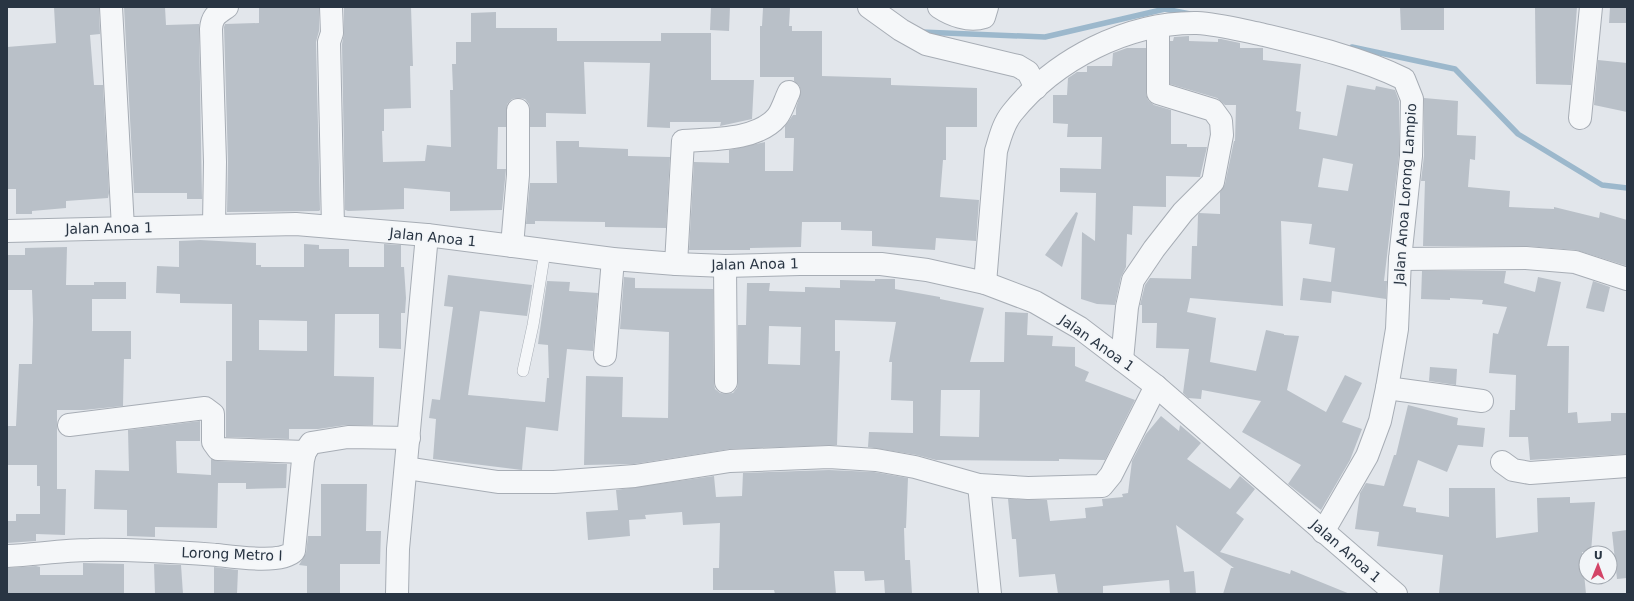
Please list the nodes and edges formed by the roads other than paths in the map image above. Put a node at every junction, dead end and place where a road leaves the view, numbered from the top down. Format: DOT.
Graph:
graph roads {
  1 [pos="111,7"];
  2 [pos="227,7"];
  3 [pos="331,7"];
  4 [pos="869,7"];
  5 [pos="939,7"];
  6 [pos="987,7"];
  7 [pos="1591,7"];
  8 [pos="1158,27"];
  9 [pos="1036,88"];
  10 [pos="789,92"];
  11 [pos="518,110"];
  12 [pos="1580,118"];
  13 [pos="214,225"];
  14 [pos="333,227"];
  15 [pos="123,228"];
  16 [pos="7,230"];
  17 [pos="427,235"];
  18 [pos="512,246"];
  19 [pos="545,251"];
  20 [pos="613,259"];
  21 [pos="1400,259"];
  22 [pos="676,264"];
  23 [pos="725,266"];
  24 [pos="1627,279"];
  25 [pos="985,283"];
  26 [pos="605,355"];
  27 [pos="1122,360"];
  28 [pos="523,371"];
  29 [pos="726,382"];
  30 [pos="1156,386"];
  31 [pos="1387,388"];
  32 [pos="1482,401"];
  33 [pos="69,425"];
  34 [pos="409,438"];
  35 [pos="305,452"];
  36 [pos="1502,462"];
  37 [pos="1627,466"];
  38 [pos="406,468"];
  39 [pos="979,485"];
  40 [pos="1323,532"];
  41 [pos="7,556"];
  42 [pos="397,594"];
  43 [pos="990,594"];
  44 [pos="1396,594"];
  1 -- 15 [label="street"];
  2 -- 13 [label="street"];
  3 -- 14 [label="street"];
  4 -- 9 [label="street"];
  5 -- 6 [label="street"];
  7 -- 12 [label="street"];
  8 -- 9 [label="street, Jalan Anoa Lorong Lampio"];
  8 -- 21 [label="street, Jalan Anoa Lorong Lampio"];
  8 -- 27 [label="street"];
  9 -- 25 [label="street, Jalan Anoa Lorong Lampio"];
  10 -- 22 [label="street"];
  11 -- 18 [label="street"];
  13 -- 14 [label="street, Jalan Anoa 1"];
  13 -- 15 [label="street, Jalan Anoa 1"];
  14 -- 17 [label="street, Jalan Anoa 1"];
  15 -- 16 [label="street, Jalan Anoa 1"];
  17 -- 18 [label="street, Jalan Anoa 1"];
  17 -- 34 [label="street"];
  18 -- 19 [label="street, Jalan Anoa 1"];
  19 -- 20 [label="street, Jalan Anoa 1"];
  19 -- 28 [label="lane"];
  20 -- 22 [label="street, Jalan Anoa 1"];
  20 -- 26 [label="street"];
  21 -- 24 [label="street"];
  21 -- 31 [label="street, Jalan Anoa Lorong Lampio"];
  22 -- 23 [label="street, Jalan Anoa 1"];
  23 -- 25 [label="street, Jalan Anoa 1"];
  23 -- 29 [label="street"];
  25 -- 27 [label="street, Jalan Anoa 1"];
  27 -- 30 [label="street, Jalan Anoa 1"];
  30 -- 39 [label="street"];
  30 -- 40 [label="street, Jalan Anoa 1"];
  31 -- 32 [label="street"];
  31 -- 40 [label="street, Jalan Anoa Lorong Lampio"];
  33 -- 35 [label="street"];
  34 -- 35 [label="street"];
  34 -- 38 [label="street"];
  35 -- 41 [label="street, Lorong Metro I"];
  36 -- 37 [label="street"];
  38 -- 39 [label="street"];
  38 -- 42 [label="street"];
  39 -- 43 [label="street"];
  40 -- 44 [label="street, Jalan Anoa 1"];
}
